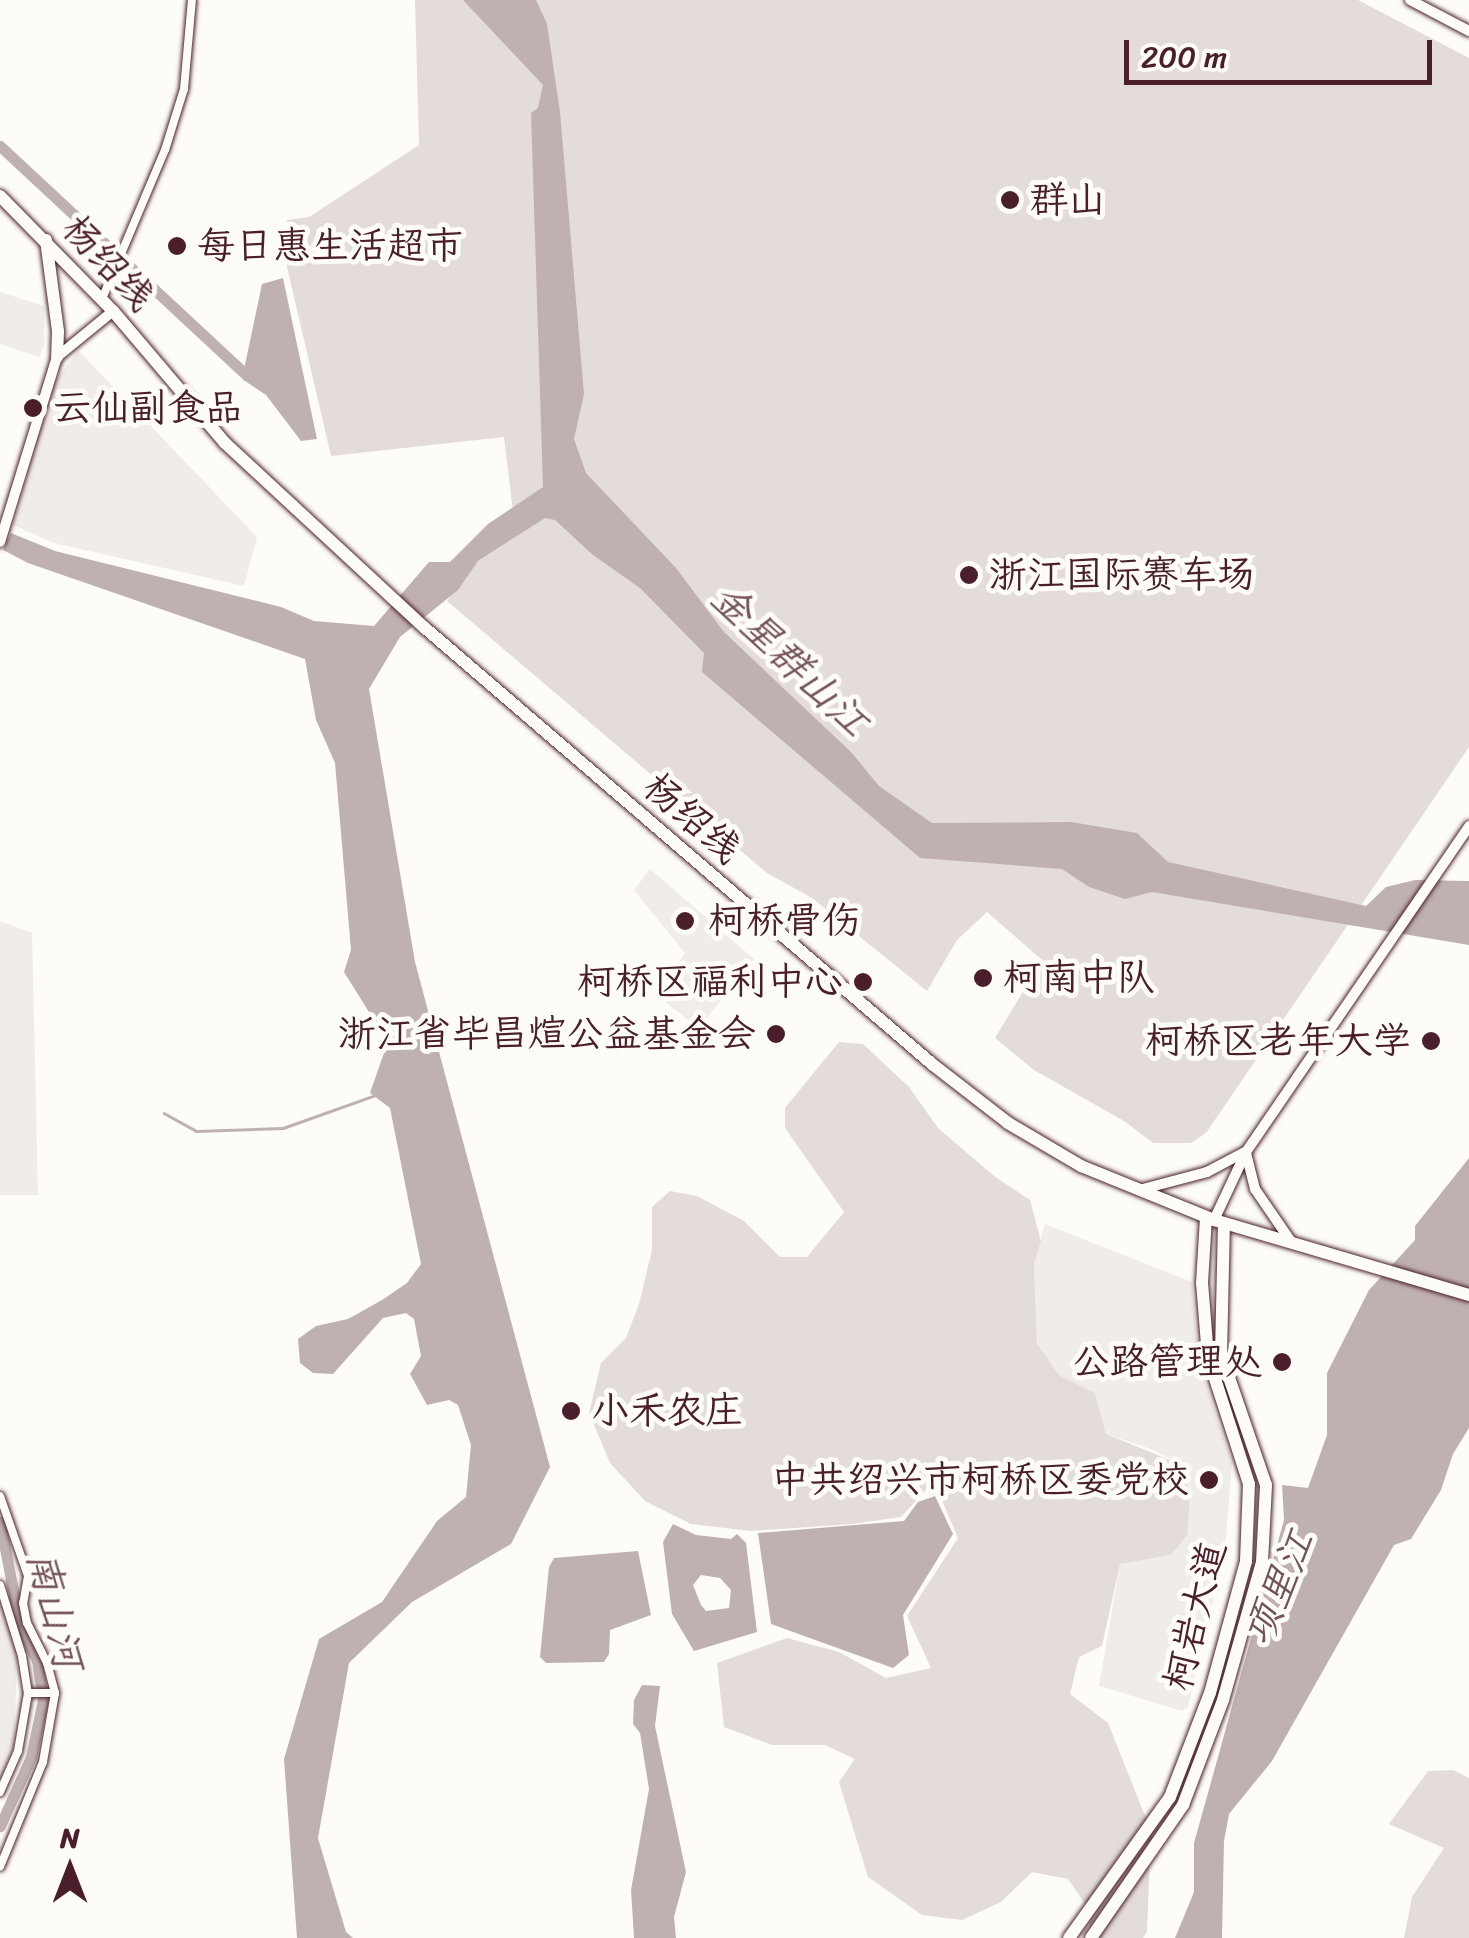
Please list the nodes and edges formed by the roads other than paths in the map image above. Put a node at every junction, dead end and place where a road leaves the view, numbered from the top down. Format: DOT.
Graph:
graph roads {
  1 [pos="192,0"];
  2 [pos="1410,0"];
  3 [pos="1469,30"];
  4 [pos="0,196"];
  5 [pos="46,237"];
  6 [pos="102,299"];
  7 [pos="113,311"];
  8 [pos="57,357"];
  9 [pos="0,502"];
  10 [pos="11,509"];
  11 [pos="0,542"];
  12 [pos="1469,826"];
  13 [pos="1246,1152"];
  14 [pos="1138,1190"];
  15 [pos="1215,1220"];
  16 [pos="1293,1244"];
  17 [pos="1469,1295"];
  18 [pos="0,1496"];
  19 [pos="0,1585"];
  20 [pos="28,1693"];
  21 [pos="55,1693"];
  22 [pos="0,1792"];
  23 [pos="0,1867"];
  24 [pos="1069,1938"];
  25 [pos="1091,1938"];
  1 -- 6 [label="street"];
  2 -- 3 [label="street"];
  4 -- 5 [label="main road, 杨绍线"];
  5 -- 6 [label="main road, 杨绍线"];
  5 -- 8 [label="main road"];
  6 -- 7 [label="main road, 杨绍线"];
  7 -- 8 [label="street"];
  7 -- 14 [label="main road, 杨绍线"];
  8 -- 10 [label="street"];
  9 -- 10 [label="street"];
  10 -- 11 [label="street"];
  12 -- 13 [label="street, 柯岩大道"];
  13 -- 14 [label="street"];
  13 -- 15 [label="street, 柯岩大道"];
  13 -- 16 [label="street"];
  14 -- 15 [label="main road, 杨绍线"];
  15 -- 16 [label="main road, 杨绍线"];
  15 -- 24 [label="main road, 柯岩大道"];
  15 -- 25 [label="main road, 柯岩大道"];
  16 -- 17 [label="main road, 杨绍线"];
  18 -- 21 [label="street"];
  19 -- 20 [label="street"];
  20 -- 21 [label="street"];
  20 -- 22 [label="street"];
  21 -- 23 [label="street"];
}
